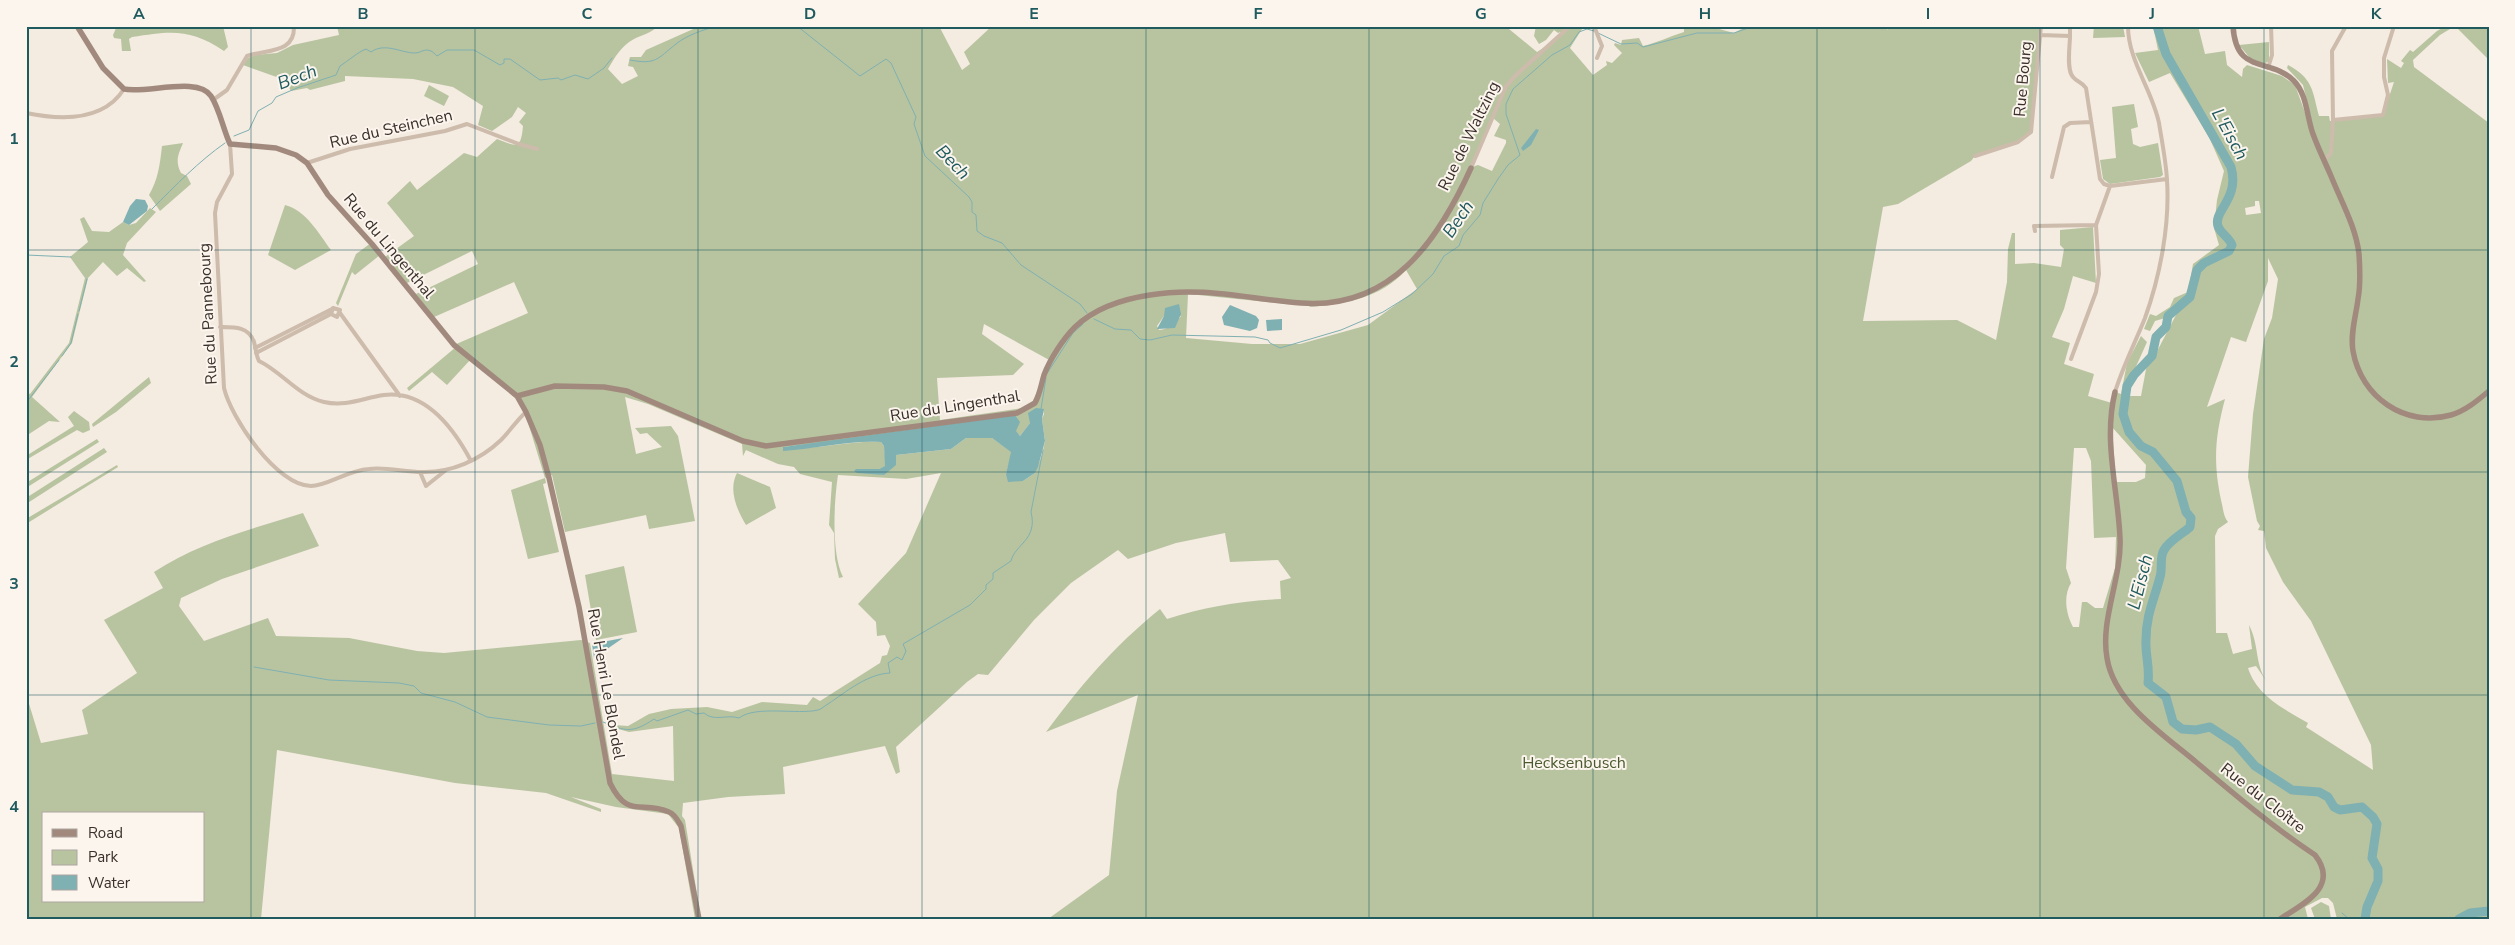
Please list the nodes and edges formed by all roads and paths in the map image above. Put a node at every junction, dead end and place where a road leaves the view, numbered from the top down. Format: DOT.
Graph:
graph roads {
  1 [pos="77,26"];
  2 [pos="294,26"];
  3 [pos="1571,26"];
  4 [pos="2041,26"];
  5 [pos="2070,26"];
  6 [pos="2128,26"];
  7 [pos="2233,26"];
  8 [pos="2271,26"];
  9 [pos="2346,26"];
  10 [pos="2394,26"];
  11 [pos="1595,28"];
  12 [pos="2040,36"];
  13 [pos="2070,36"];
  14 [pos="1596,58"];
  15 [pos="2268,68"];
  16 [pos="124,89"];
  17 [pos="213,100"];
  18 [pos="26,113"];
  19 [pos="2333,120"];
  20 [pos="2090,122"];
  21 [pos="230,144"];
  22 [pos="537,149"];
  23 [pos="1975,156"];
  24 [pos="2324,160"];
  25 [pos="307,163"];
  26 [pos="1471,168"];
  27 [pos="2052,177"];
  28 [pos="2167,179"];
  29 [pos="2110,186"];
  30 [pos="2096,225"];
  31 [pos="2035,231"];
  32 [pos="1405,269"];
  33 [pos="331,311"];
  34 [pos="340,313"];
  35 [pos="220,327"];
  36 [pos="255,350"];
  37 [pos="2071,359"];
  38 [pos="2489,391"];
  39 [pos="2115,392"];
  40 [pos="400,396"];
  41 [pos="517,396"];
  42 [pos="526,412"];
  43 [pos="471,461"];
  44 [pos="446,470"];
  45 [pos="420,472"];
  46 [pos="699,919"];
  47 [pos="2280,919"];
  1 -- 16 [label="street"];
  2 -- 17 [label="street"];
  3 -- 26 [label="street, Rue de Waltzing"];
  4 -- 12 [label="street, Rue Bourg"];
  5 -- 13 [label="street"];
  6 -- 28 [label="street"];
  7 -- 15 [label="street"];
  8 -- 15 [label="street"];
  9 -- 19 [label="street"];
  10 -- 19 [label="street"];
  11 -- 14 [label="street"];
  12 -- 13 [label="street"];
  12 -- 23 [label="street, Rue Bourg"];
  13 -- 20 [label="street"];
  15 -- 24 [label="street"];
  16 -- 17 [label="street"];
  16 -- 18 [label="street"];
  17 -- 21 [label="street"];
  19 -- 24 [label="street"];
  20 -- 27 [label="street"];
  20 -- 29 [label="street"];
  21 -- 25 [label="street, Rue du Lingenthal"];
  21 -- 35 [label="street, Rue du Pannebourg"];
  22 -- 25 [label="street, Rue du Steinchen"];
  24 -- 38 [label="street"];
  25 -- 41 [label="street, Rue du Lingenthal"];
  26 -- 32 [label="street, Rue de Waltzing"];
  28 -- 29 [label="street"];
  28 -- 39 [label="street"];
  29 -- 30 [label="street"];
  30 -- 31 [label="street"];
  30 -- 37 [label="street"];
  32 -- 41 [label="street, Rue du Lingenthal"];
  33 -- 34 [label="street"];
  33 -- 34 [label="street"];
  33 -- 36 [label="street"];
  34 -- 40 [label="street"];
  35 -- 36 [label="street"];
  35 -- 45 [label="street, Rue du Pannebourg"];
  36 -- 40 [label="street"];
  39 -- 47 [label="street, Rue du Cloître"];
  40 -- 43 [label="street"];
  41 -- 42 [label="street, Rue du Lingenthal"];
  42 -- 43 [label="street, Rue du Pannebourg"];
  42 -- 46 [label="street, Rue Henri Le Blondel"];
  43 -- 44 [label="street, Rue du Pannebourg"];
  44 -- 45 [label="street, Rue du Pannebourg"];
  44 -- 45 [label="street, Rue du Pannebourg"];
}
